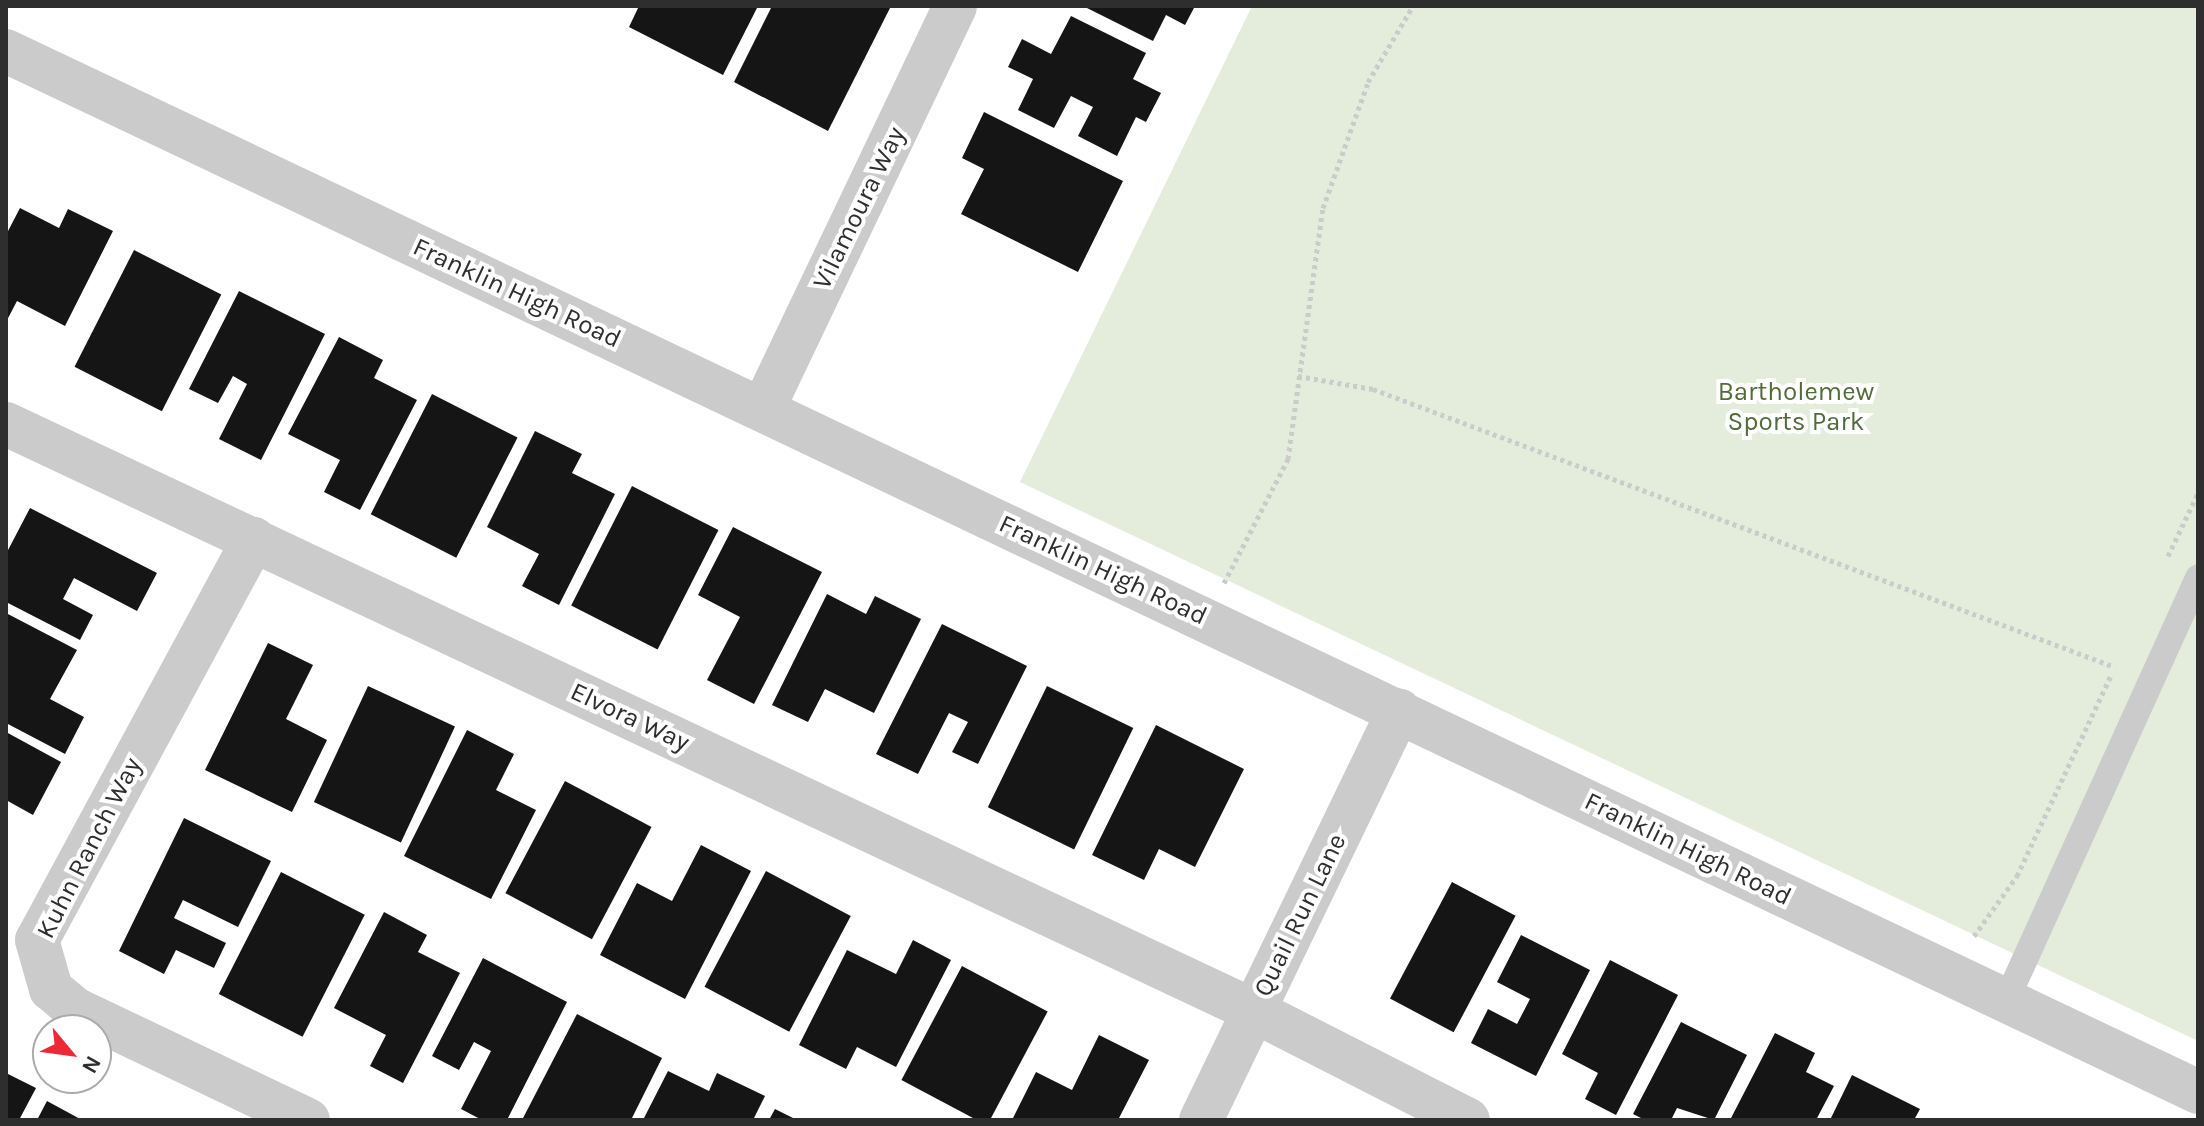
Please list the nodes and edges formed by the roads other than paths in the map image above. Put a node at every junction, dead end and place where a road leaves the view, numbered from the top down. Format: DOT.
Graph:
graph roads {
  1 [pos="955,6"];
  2 [pos="6,51"];
  3 [pos="763,409"];
  4 [pos="6,424"];
  5 [pos="254,539"];
  6 [pos="2198,578"];
  7 [pos="1399,710"];
  8 [pos="2006,1001"];
  9 [pos="1254,1011"];
  10 [pos="2198,1092"];
  11 [pos="308,1120"];
  12 [pos="1201,1120"];
  13 [pos="1468,1120"];
  1 -- 3 [label="street, Vilamoura Way"];
  2 -- 3 [label="street, Franklin High Road"];
  3 -- 7 [label="street, Franklin High Road"];
  4 -- 5 [label="street, Elvora Way"];
  5 -- 9 [label="street, Elvora Way"];
  5 -- 11 [label="street, Kuhn Ranch Way"];
  6 -- 8 [label="lane"];
  7 -- 8 [label="street, Franklin High Road"];
  7 -- 9 [label="street, Quail Run Lane"];
  8 -- 10 [label="street, Franklin High Road"];
  9 -- 12 [label="street, Quail Run Lane"];
  9 -- 13 [label="street, Elvora Way"];
}
